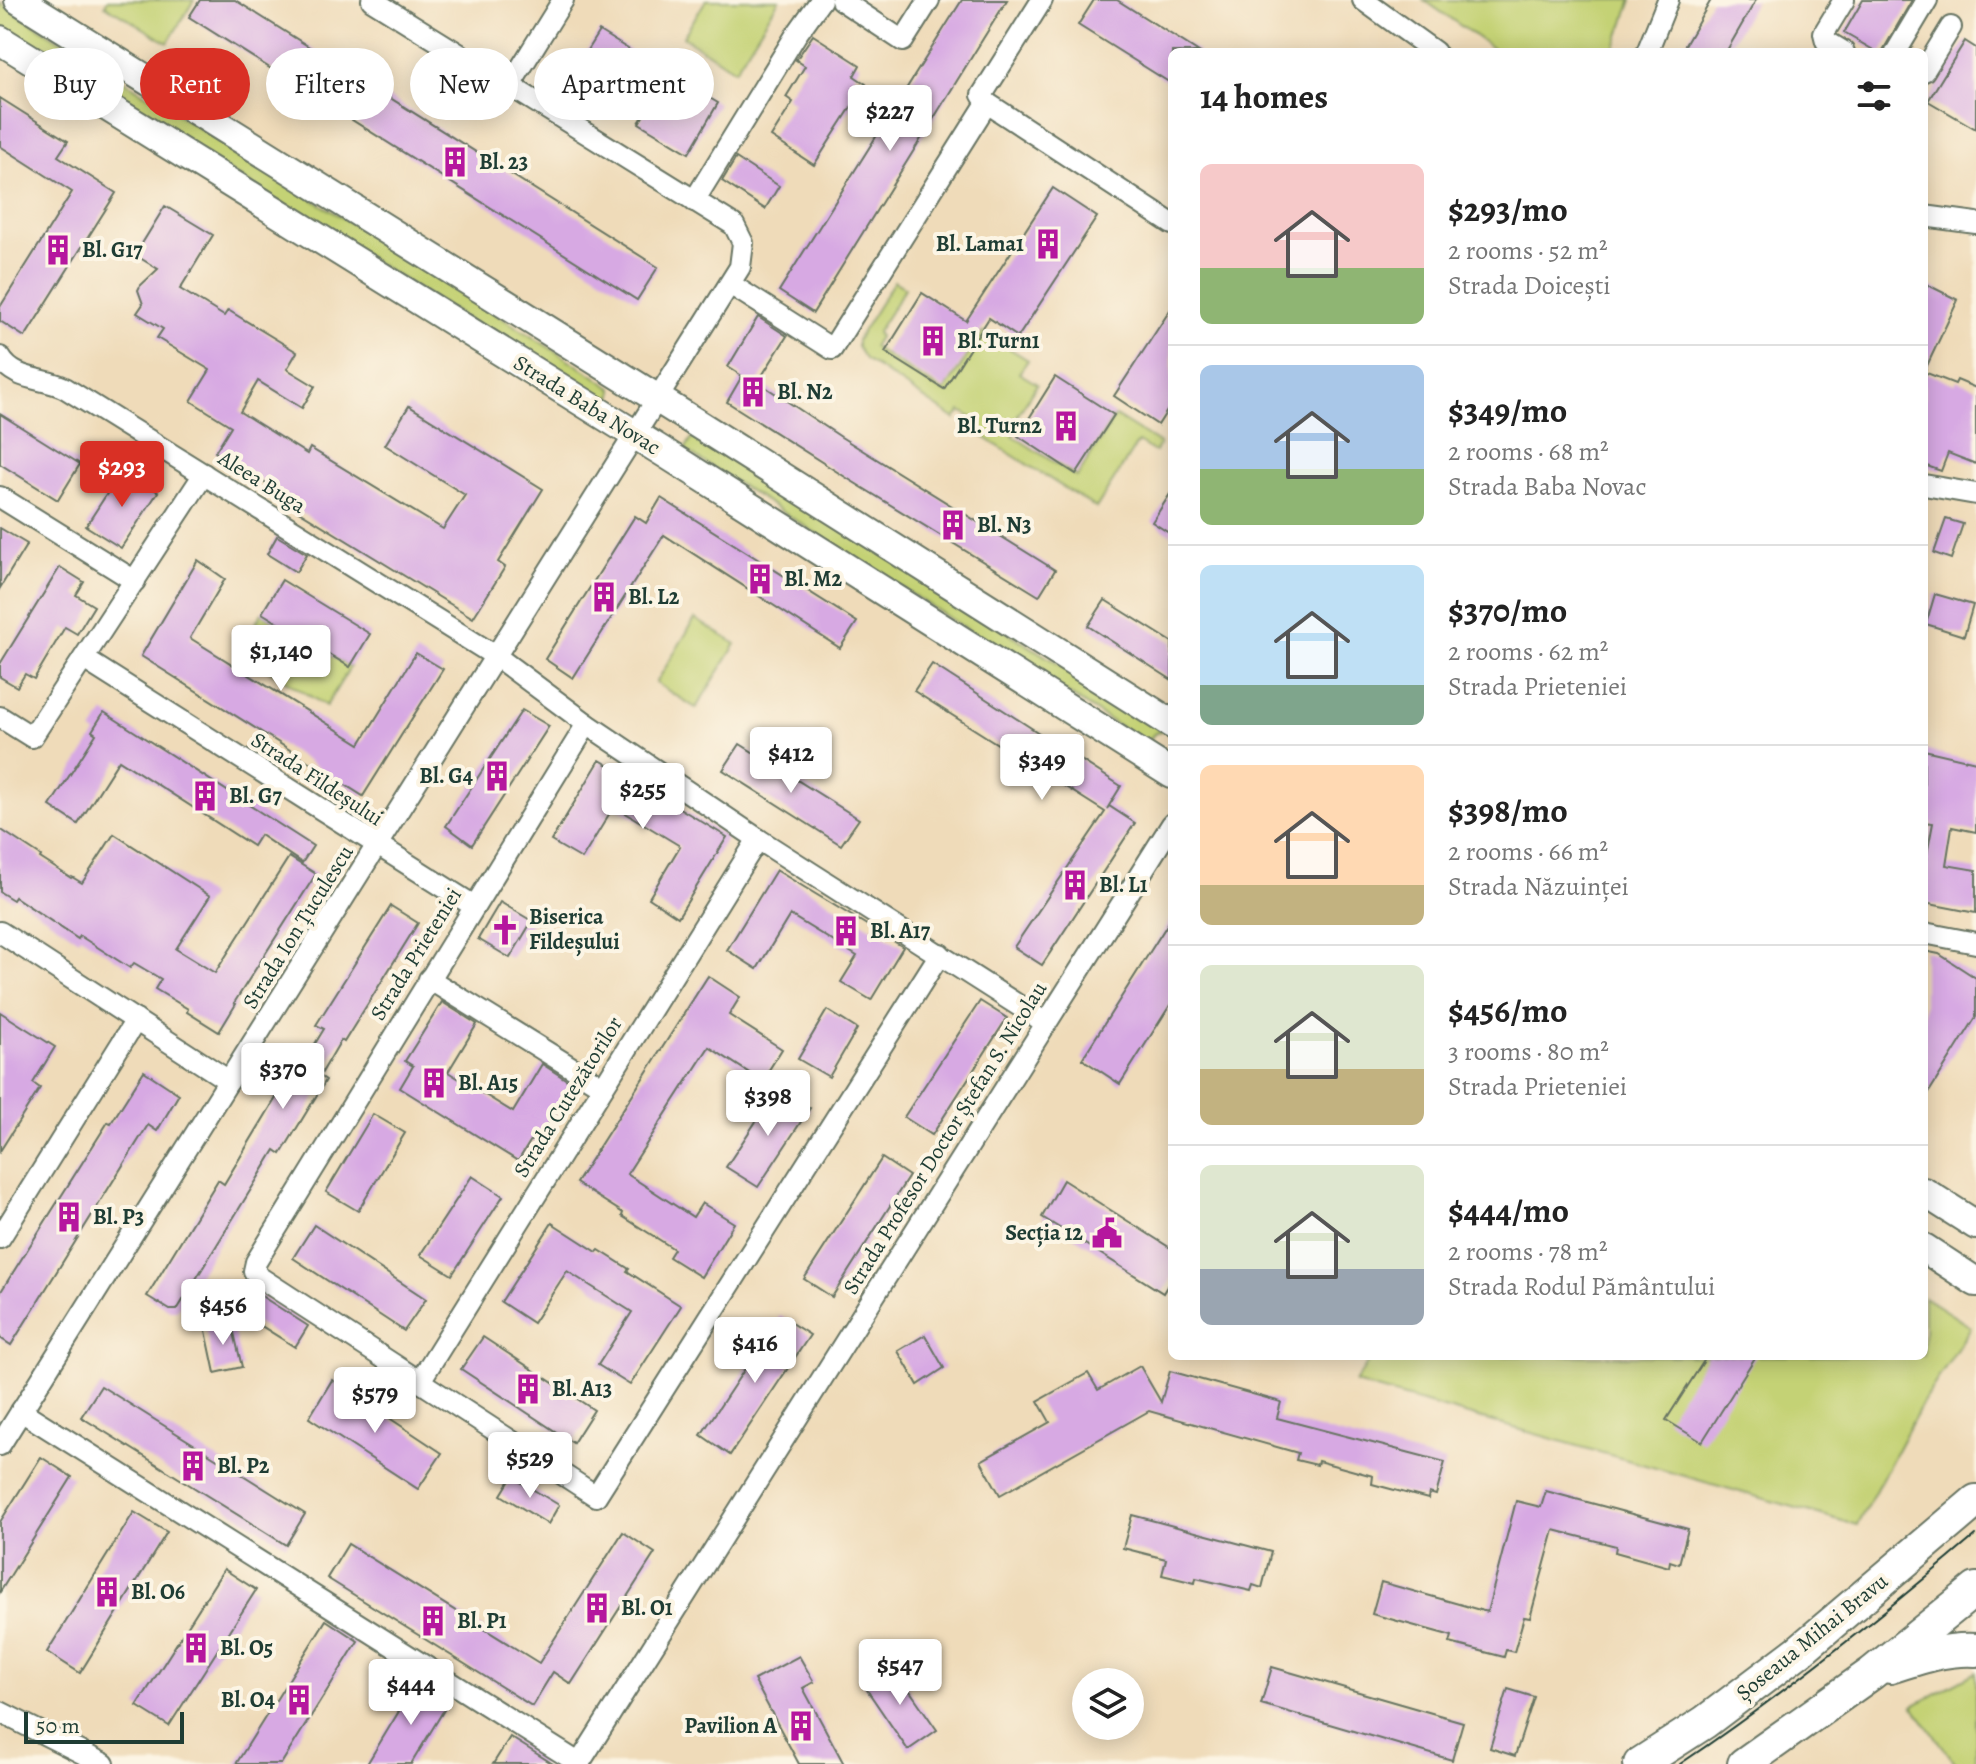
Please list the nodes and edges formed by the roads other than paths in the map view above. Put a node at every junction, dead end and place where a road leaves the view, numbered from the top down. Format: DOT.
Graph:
graph roads {
  1 [pos="19,0"];
  2 [pos="372,0"];
  3 [pos="563,0"];
  4 [pos="821,0"];
  5 [pos="841,0"];
  6 [pos="929,0"];
  7 [pos="1042,0"];
  8 [pos="1363,0"];
  9 [pos="1668,0"];
  10 [pos="1844,0"];
  11 [pos="1927,0"];
  12 [pos="1951,27"];
  13 [pos="0,40"];
  14 [pos="448,48"];
  15 [pos="1429,48"];
  16 [pos="1649,48"];
  17 [pos="1837,48"];
  18 [pos="1898,48"];
  19 [pos="1928,64"];
  20 [pos="518,72"];
  21 [pos="518,93"];
  22 [pos="987,103"];
  23 [pos="694,201"];
  24 [pos="1928,217"];
  25 [pos="1168,221"];
  26 [pos="1976,223"];
  27 [pos="730,284"];
  28 [pos="0,357"];
  29 [pos="658,400"];
  30 [pos="636,435"];
  31 [pos="204,474"];
  32 [pos="1928,486"];
  33 [pos="1976,494"];
  34 [pos="0,497"];
  35 [pos="135,581"];
  36 [pos="497,657"];
  37 [pos="84,659"];
  38 [pos="0,717"];
  39 [pos="1168,721"];
  40 [pos="587,724"];
  41 [pos="1168,771"];
  42 [pos="1168,830"];
  43 [pos="758,839"];
  44 [pos="377,846"];
  45 [pos="474,906"];
  46 [pos="0,932"];
  47 [pos="1928,934"];
  48 [pos="1976,943"];
  49 [pos="940,954"];
  50 [pos="429,979"];
  51 [pos="136,1020"];
  52 [pos="1046,1023"];
  53 [pos="229,1081"];
  54 [pos="603,1087"];
  55 [pos="1928,1195"];
  56 [pos="1976,1225"];
  57 [pos="0,1238"];
  58 [pos="1928,1251"];
  59 [pos="1976,1282"];
  60 [pos="420,1381"];
  61 [pos="21,1411"];
  62 [pos="0,1445"];
  63 [pos="1976,1501"];
  64 [pos="1976,1589"];
  65 [pos="1976,1650"];
  66 [pos="1872,1673"];
  67 [pos="0,1712"];
  68 [pos="580,1763"];
  69 [pos="104,1764"];
  70 [pos="1640,1764"];
  71 [pos="1744,1764"];
  1 -- 29 [label="main road, Strada Baba Novac"];
  2 -- 14 [label="street"];
  3 -- 20 [label="street"];
  4 -- 23 [label="street"];
  5 -- 6 [label="street"];
  7 -- 22 [label="street"];
  8 -- 15 [label="street"];
  9 -- 16 [label="street"];
  10 -- 17 [label="street"];
  11 -- 18 [label="street"];
  12 -- 19 [label="street"];
  13 -- 30 [label="main road, Strada Baba Novac"];
  21 -- 23 [label="street"];
  22 -- 25 [label="street"];
  22 -- 27 [label="street"];
  23 -- 27 [label="street"];
  24 -- 26 [label="street"];
  27 -- 29 [label="street"];
  28 -- 31 [label="street, Aleea Buga"];
  29 -- 30 [label="street, Strada Ion Țuculescu"];
  29 -- 39 [label="main road, Strada Baba Novac"];
  30 -- 36 [label="street, Strada Ion Țuculescu"];
  30 -- 41 [label="main road, Strada Baba Novac"];
  31 -- 35 [label="street"];
  31 -- 36 [label="street, Aleea Buga"];
  32 -- 33 [label="street"];
  34 -- 35 [label="street"];
  35 -- 37 [label="street"];
  36 -- 40 [label="street, Aleea Buga"];
  36 -- 44 [label="street, Strada Ion Țuculescu"];
  37 -- 38 [label="street"];
  37 -- 44 [label="street, Strada Fildeșului"];
  40 -- 43 [label="street, Aleea Buga"];
  40 -- 45 [label="street, Strada Prieteniei"];
  42 -- 52 [label="street, Strada Profesor Doctor Ștefan S. Nicolau"];
  43 -- 49 [label="street, Aleea Buga"];
  43 -- 54 [label="street, Strada Cutezătorilor"];
  44 -- 45 [label="street, Strada Fildeșului"];
  44 -- 53 [label="street, Strada Ion Țuculescu"];
  45 -- 50 [label="street, Strada Prieteniei"];
  46 -- 51 [label="street"];
  47 -- 48 [label="street"];
  49 -- 52 [label="street, Aleea Buga"];
  49 -- 60 [label="street, Strada Prieteniei"];
  50 -- 54 [label="street"];
  50 -- 60 [label="street, Strada Prieteniei"];
  51 -- 53 [label="street"];
  51 -- 57 [label="street"];
  52 -- 68 [label="street, Strada Profesor Doctor Ștefan S. Nicolau"];
  53 -- 61 [label="street, Strada Ion Țuculescu"];
  54 -- 60 [label="street, Strada Cutezătorilor"];
  55 -- 56 [label="main road"];
  58 -- 59 [label="main road"];
  61 -- 62 [label="street, Strada Ion Țuculescu"];
  61 -- 68 [label="street"];
  63 -- 70 [label="main road, Șoseaua Mihai Bravu"];
  64 -- 66 [label="main road"];
  65 -- 66 [label="main road"];
  66 -- 71 [label="main road"];
  67 -- 69 [label="street"];
}
